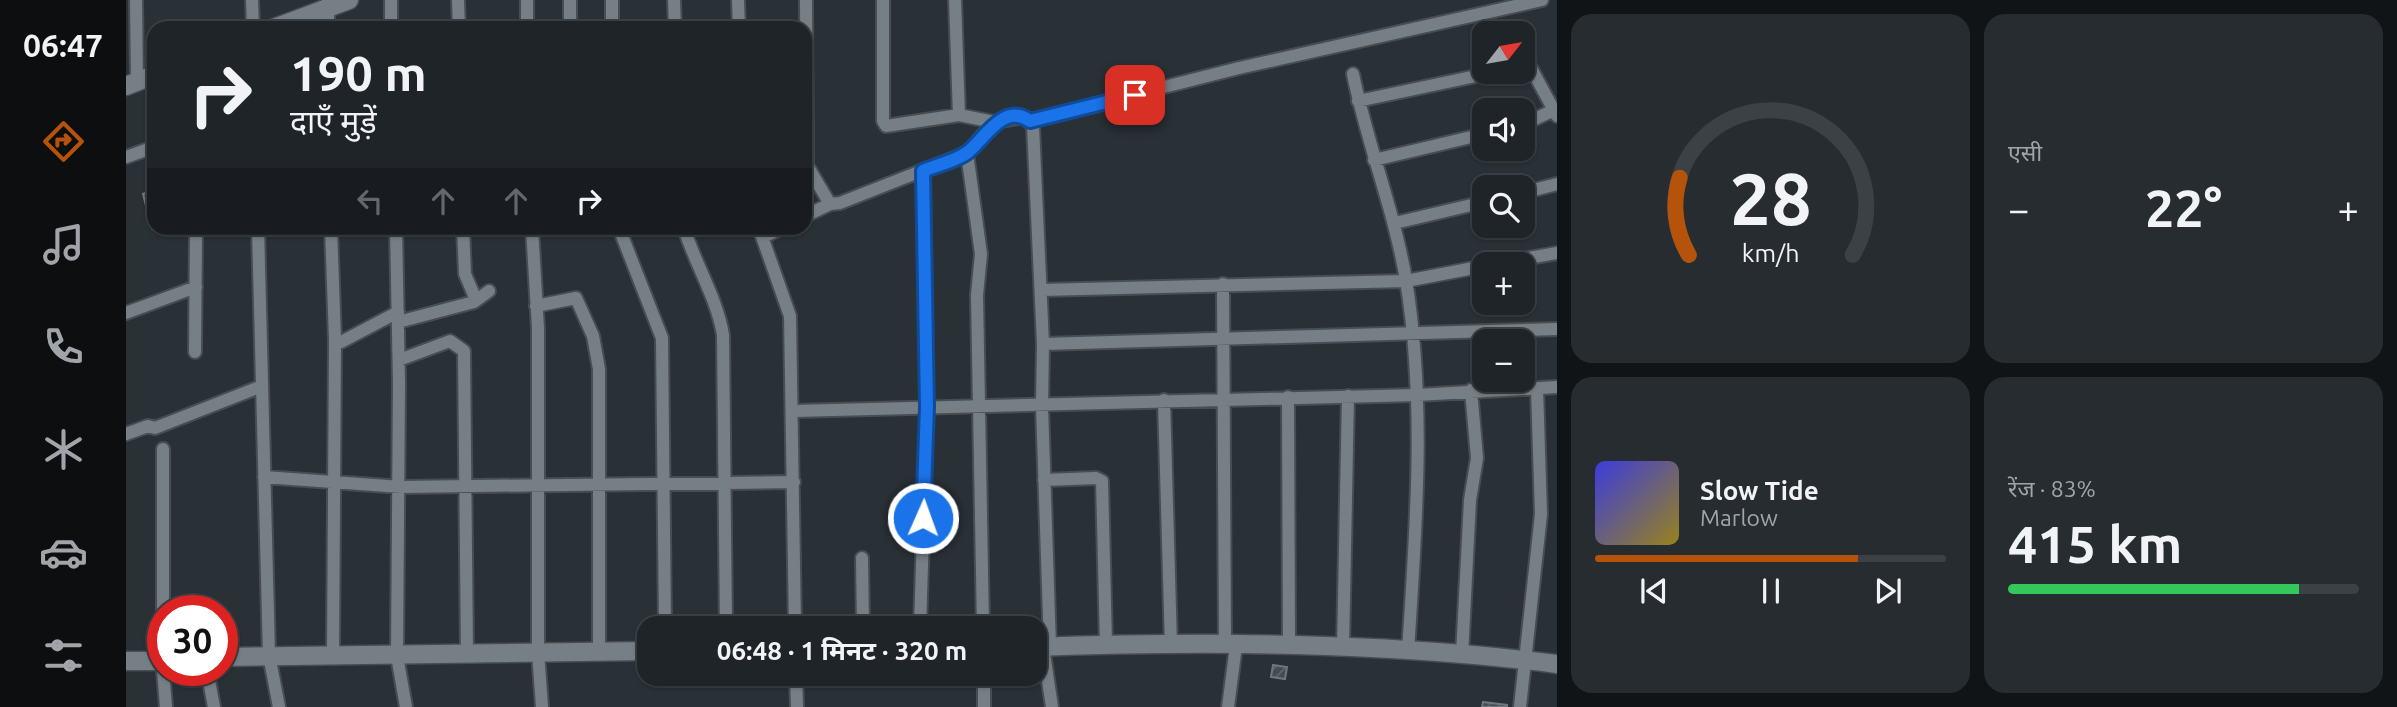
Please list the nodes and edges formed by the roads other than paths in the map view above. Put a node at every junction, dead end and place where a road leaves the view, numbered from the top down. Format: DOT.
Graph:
graph roads {
  1 [pos="136,0"];
  2 [pos="252,0"];
  3 [pos="349,0"];
  4 [pos="391,0"];
  5 [pos="458,0"];
  6 [pos="527,0"];
  7 [pos="570,0"];
  8 [pos="612,0"];
  9 [pos="674,0"];
  10 [pos="738,0"];
  11 [pos="806,0"];
  12 [pos="883,0"];
  13 [pos="955,0"];
  14 [pos="1482,0"];
  15 [pos="1542,0"];
  16 [pos="328,4"];
  17 [pos="1488,13"];
  18 [pos="253,21"];
  19 [pos="290,21"];
  20 [pos="391,21"];
  21 [pos="459,21"];
  22 [pos="527,21"];
  23 [pos="570,21"];
  24 [pos="612,21"];
  25 [pos="675,21"];
  26 [pos="739,21"];
  27 [pos="806,21"];
  28 [pos="1353,74"];
  29 [pos="1535,76"];
  30 [pos="1472,77"];
  31 [pos="139,81"];
  32 [pos="1358,101"];
  33 [pos="1555,113"];
  34 [pos="959,115"];
  35 [pos="1535,120"];
  36 [pos="1030,121"];
  37 [pos="994,122"];
  38 [pos="1472,137"];
  39 [pos="147,150"];
  40 [pos="967,153"];
  41 [pos="126,157"];
  42 [pos="1374,160"];
  43 [pos="923,171"];
  44 [pos="812,173"];
  45 [pos="1557,184"];
  46 [pos="1535,190"];
  47 [pos="830,205"];
  48 [pos="1472,205"];
  49 [pos="812,213"];
  50 [pos="1395,223"];
  51 [pos="196,235"];
  52 [pos="258,235"];
  53 [pos="331,235"];
  54 [pos="396,235"];
  55 [pos="463,235"];
  56 [pos="532,235"];
  57 [pos="622,235"];
  58 [pos="686,235"];
  59 [pos="762,235"];
  60 [pos="1557,253"];
  61 [pos="1535,257"];
  62 [pos="1472,269"];
  63 [pos="1406,281"];
  64 [pos="1223,284"];
  65 [pos="196,287"];
  66 [pos="1041,289"];
  67 [pos="489,291"];
  68 [pos="476,300"];
  69 [pos="536,306"];
  70 [pos="126,313"];
  71 [pos="398,317"];
  72 [pos="1557,329"];
  73 [pos="1412,331"];
  74 [pos="1224,338"];
  75 [pos="335,340"];
  76 [pos="1043,344"];
  77 [pos="195,352"];
  78 [pos="399,360"];
  79 [pos="262,386"];
  80 [pos="1557,387"];
  81 [pos="1537,388"];
  82 [pos="1471,390"];
  83 [pos="1417,395"];
  84 [pos="1348,396"];
  85 [pos="1288,397"];
  86 [pos="1224,398"];
  87 [pos="1164,400"];
  88 [pos="1042,406"];
  89 [pos="927,407"];
  90 [pos="980,407"];
  91 [pos="794,411"];
  92 [pos="126,434"];
  93 [pos="163,449"];
  94 [pos="264,477"];
  95 [pos="1044,480"];
  96 [pos="332,481"];
  97 [pos="664,482"];
  98 [pos="794,482"];
  99 [pos="537,484"];
  100 [pos="599,484"];
  101 [pos="398,486"];
  102 [pos="466,486"];
  103 [pos="724,486"];
  104 [pos="862,558"];
  105 [pos="163,595"];
  106 [pos="665,616"];
  107 [pos="726,616"];
  108 [pos="795,616"];
  109 [pos="863,616"];
  110 [pos="920,616"];
  111 [pos="983,616"];
  112 [pos="1043,616"];
  113 [pos="1106,645"];
  114 [pos="1171,646"];
  115 [pos="1231,646"];
  116 [pos="1047,647"];
  117 [pos="1289,647"];
  118 [pos="1343,649"];
  119 [pos="599,650"];
  120 [pos="637,651"];
  121 [pos="1408,651"];
  122 [pos="538,652"];
  123 [pos="467,654"];
  124 [pos="269,655"];
  125 [pos="333,655"];
  126 [pos="1462,655"];
  127 [pos="238,656"];
  128 [pos="397,656"];
  129 [pos="1526,660"];
  130 [pos="126,661"];
  131 [pos="147,663"];
  132 [pos="1557,664"];
  133 [pos="1047,674"];
  134 [pos="165,686"];
  135 [pos="210,686"];
  136 [pos="796,686"];
  137 [pos="984,686"];
  138 [pos="166,707"];
  139 [pos="214,707"];
  140 [pos="279,707"];
  141 [pos="407,707"];
  142 [pos="542,707"];
  143 [pos="797,707"];
  144 [pos="984,707"];
  145 [pos="1052,707"];
  146 [pos="1228,707"];
  147 [pos="1520,707"];
  1 -- 31 [label="street"];
  2 -- 18 [label="street"];
  3 -- 16 [label="street"];
  4 -- 20 [label="street"];
  5 -- 21 [label="street"];
  6 -- 22 [label="street"];
  7 -- 23 [label="street"];
  8 -- 24 [label="street"];
  9 -- 25 [label="street"];
  10 -- 26 [label="street"];
  11 -- 27 [label="street"];
  12 -- 34 [label="street"];
  13 -- 34 [label="street"];
  14 -- 17 [label="street"];
  15 -- 17 [label="street"];
  16 -- 19 [label="street"];
  17 -- 36 [label="street"];
  28 -- 32 [label="street"];
  29 -- 33 [label="street"];
  30 -- 32 [label="street"];
  32 -- 42 [label="street"];
  33 -- 35 [label="street"];
  34 -- 37 [label="street"];
  36 -- 37 [label="street"];
  36 -- 66 [label="street"];
  37 -- 40 [label="street"];
  38 -- 42 [label="street"];
  39 -- 41 [label="street"];
  40 -- 43 [label="street"];
  40 -- 90 [label="street"];
  42 -- 50 [label="street"];
  43 -- 47 [label="street"];
  43 -- 89 [label="street"];
  44 -- 47 [label="street"];
  45 -- 46 [label="street"];
  47 -- 49 [label="street"];
  48 -- 50 [label="street"];
  50 -- 63 [label="street"];
  51 -- 65 [label="street"];
  52 -- 79 [label="street"];
  53 -- 75 [label="street"];
  54 -- 71 [label="street"];
  55 -- 68 [label="street"];
  56 -- 69 [label="street"];
  57 -- 97 [label="street"];
  58 -- 103 [label="street"];
  59 -- 91 [label="street"];
  60 -- 61 [label="street"];
  62 -- 63 [label="street"];
  63 -- 64 [label="street"];
  63 -- 73 [label="street"];
  64 -- 66 [label="street"];
  64 -- 74 [label="street"];
  65 -- 70 [label="street"];
  65 -- 77 [label="street"];
  66 -- 76 [label="street"];
  67 -- 68 [label="street"];
  68 -- 71 [label="street"];
  69 -- 99 [label="street"];
  69 -- 100 [label="street"];
  71 -- 75 [label="street"];
  71 -- 78 [label="street"];
  72 -- 73 [label="street"];
  73 -- 74 [label="street"];
  73 -- 83 [label="street"];
  74 -- 76 [label="street"];
  74 -- 86 [label="street"];
  75 -- 96 [label="street"];
  76 -- 88 [label="street"];
  78 -- 101 [label="street"];
  78 -- 102 [label="street"];
  79 -- 92 [label="street"];
  79 -- 94 [label="street"];
  80 -- 81 [label="street"];
  81 -- 82 [label="street"];
  81 -- 129 [label="street"];
  82 -- 83 [label="street"];
  82 -- 126 [label="street"];
  83 -- 84 [label="street"];
  83 -- 121 [label="street"];
  84 -- 85 [label="street"];
  84 -- 118 [label="street"];
  85 -- 86 [label="street"];
  85 -- 117 [label="street"];
  86 -- 87 [label="street"];
  86 -- 115 [label="street"];
  87 -- 88 [label="street"];
  87 -- 114 [label="street"];
  88 -- 90 [label="street"];
  88 -- 95 [label="street"];
  89 -- 90 [label="street"];
  89 -- 91 [label="street"];
  89 -- 110 [label="street"];
  90 -- 111 [label="street"];
  91 -- 98 [label="street"];
  93 -- 105 [label="street"];
  94 -- 96 [label="street"];
  94 -- 124 [label="street"];
  95 -- 112 [label="street"];
  95 -- 113 [label="street"];
  96 -- 101 [label="street"];
  96 -- 125 [label="street"];
  97 -- 100 [label="street"];
  97 -- 103 [label="street"];
  97 -- 106 [label="street"];
  98 -- 103 [label="street"];
  98 -- 108 [label="street"];
  99 -- 100 [label="street"];
  99 -- 102 [label="street"];
  99 -- 122 [label="street"];
  100 -- 119 [label="street"];
  101 -- 102 [label="street"];
  101 -- 128 [label="street"];
  102 -- 123 [label="street"];
  103 -- 107 [label="street"];
  104 -- 109 [label="street"];
  113 -- 114 [label="street"];
  113 -- 116 [label="street"];
  114 -- 115 [label="street"];
  115 -- 117 [label="street"];
  115 -- 146 [label="street"];
  117 -- 118 [label="street"];
  118 -- 121 [label="street"];
  119 -- 120 [label="street"];
  119 -- 122 [label="street"];
  121 -- 126 [label="street"];
  122 -- 123 [label="street"];
  122 -- 142 [label="street"];
  123 -- 128 [label="street"];
  124 -- 125 [label="street"];
  124 -- 127 [label="street"];
  124 -- 140 [label="street"];
  125 -- 128 [label="street"];
  126 -- 129 [label="street"];
  128 -- 141 [label="street"];
  129 -- 132 [label="street"];
  129 -- 147 [label="street"];
  130 -- 131 [label="street"];
  133 -- 145 [label="street"];
  134 -- 138 [label="street"];
  135 -- 139 [label="street"];
  136 -- 143 [label="street"];
  137 -- 144 [label="street"];
}
